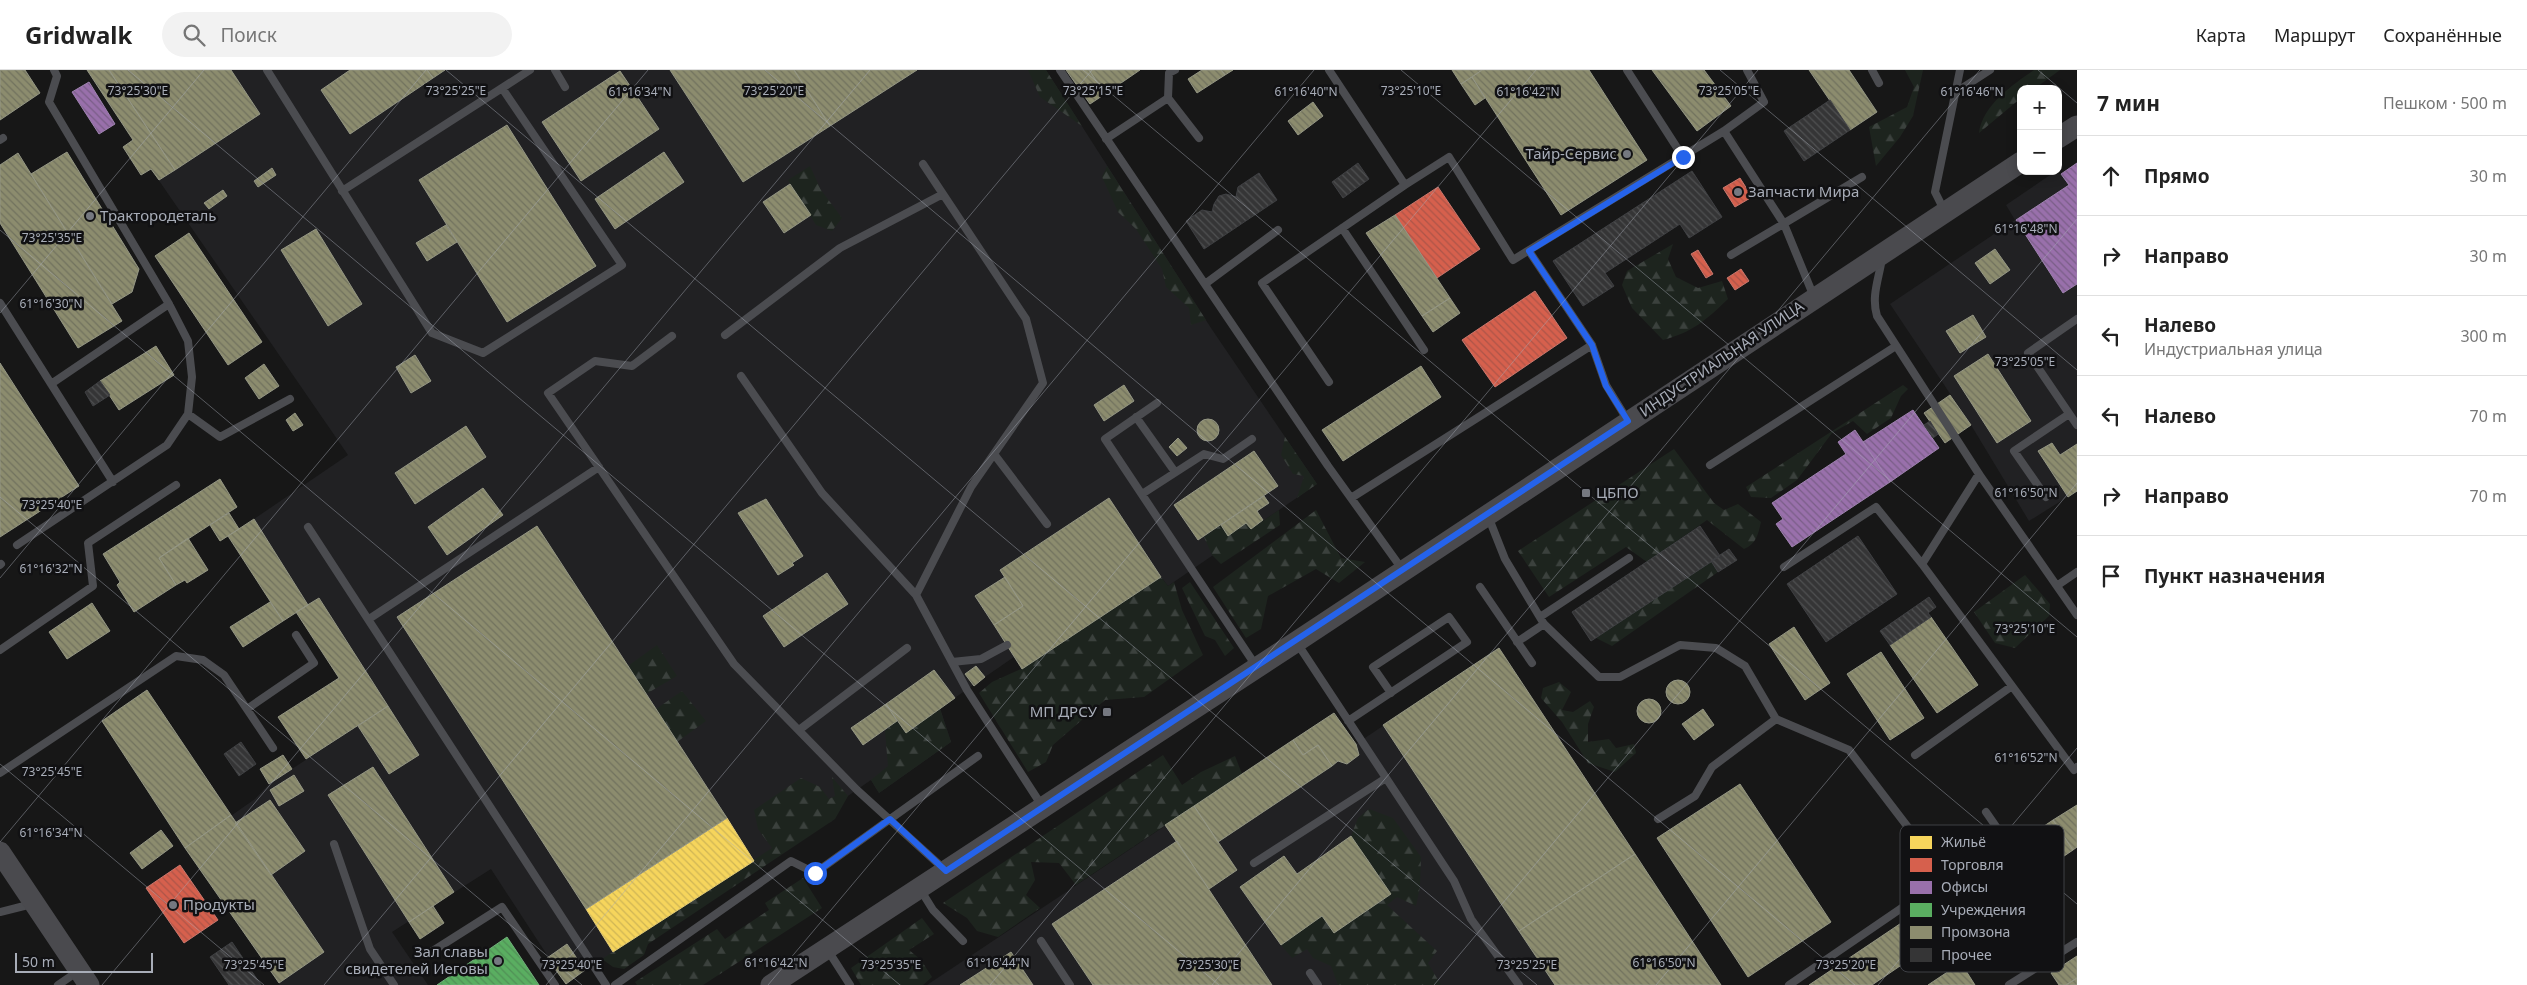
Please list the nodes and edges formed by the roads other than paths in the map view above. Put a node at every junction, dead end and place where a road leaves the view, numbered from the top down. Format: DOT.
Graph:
graph roads {
  1 [pos="54,70"];
  2 [pos="267,70"];
  3 [pos="530,70"];
  4 [pos="555,70"];
  5 [pos="1060,70"];
  6 [pos="1174,70"];
  7 [pos="1329,70"];
  8 [pos="1626,70"];
  9 [pos="1746,70"];
  10 [pos="1872,70"];
  11 [pos="1960,70"];
  12 [pos="1990,70"];
  13 [pos="1879,83"];
  14 [pos="565,87"];
  15 [pos="502,88"];
  16 [pos="1953,94"];
  17 [pos="1168,98"];
  18 [pos="2077,126"];
  19 [pos="1724,131"];
  20 [pos="2062,135"];
  21 [pos="1199,138"];
  22 [pos="1106,139"];
  23 [pos="1683,157"];
  24 [pos="923,164"];
  25 [pos="2017,165"];
  26 [pos="1862,176"];
  27 [pos="1405,185"];
  28 [pos="342,191"];
  29 [pos="942,194"];
  30 [pos="1944,211"];
  31 [pos="1784,224"];
  32 [pos="1342,228"];
  33 [pos="1278,230"];
  34 [pos="1529,251"];
  35 [pos="1883,251"];
  36 [pos="1731,255"];
  37 [pos="1205,284"];
  38 [pos="1814,297"];
  39 [pos="0,304"];
  40 [pos="169,304"];
  41 [pos="2077,319"];
  42 [pos="725,335"];
  43 [pos="672,336"];
  44 [pos="1592,345"];
  45 [pos="1896,346"];
  46 [pos="1424,350"];
  47 [pos="742,376"];
  48 [pos="1329,382"];
  49 [pos="51,384"];
  50 [pos="290,399"];
  51 [pos="1157,403"];
  52 [pos="188,414"];
  53 [pos="2069,414"];
  54 [pos="1136,417"];
  55 [pos="1628,421"];
  56 [pos="2077,426"];
  57 [pos="1252,439"];
  58 [pos="994,454"];
  59 [pos="1710,465"];
  60 [pos="599,467"];
  61 [pos="1175,472"];
  62 [pos="1979,474"];
  63 [pos="113,482"];
  64 [pos="176,485"];
  65 [pos="1142,494"];
  66 [pos="2046,497"];
  67 [pos="1351,498"];
  68 [pos="1487,514"];
  69 [pos="1047,524"];
  70 [pos="308,527"];
  71 [pos="18,545"];
  72 [pos="1629,558"];
  73 [pos="1922,564"];
  74 [pos="1784,566"];
  75 [pos="1403,571"];
  76 [pos="2077,572"];
  77 [pos="2058,585"];
  78 [pos="1480,587"];
  79 [pos="916,595"];
  80 [pos="2077,615"];
  81 [pos="369,619"];
  82 [pos="1542,620"];
  83 [pos="296,635"];
  84 [pos="1296,642"];
  85 [pos="1518,642"];
  86 [pos="1007,645"];
  87 [pos="907,648"];
  88 [pos="0,650"];
  89 [pos="952,662"];
  90 [pos="1532,663"];
  91 [pos="1257,668"];
  92 [pos="2012,686"];
  93 [pos="1391,693"];
  94 [pos="246,708"];
  95 [pos="1776,719"];
  96 [pos="1348,721"];
  97 [pos="799,730"];
  98 [pos="273,748"];
  99 [pos="1915,755"];
  100 [pos="978,756"];
  101 [pos="2077,767"];
  102 [pos="0,773"];
  103 [pos="1386,778"];
  104 [pos="1043,807"];
  105 [pos="1986,812"];
  106 [pos="890,819"];
  107 [pos="1658,819"];
  108 [pos="1906,825"];
  109 [pos="1995,825"];
  110 [pos="334,844"];
  111 [pos="0,852"];
  112 [pos="1254,863"];
  113 [pos="946,871"];
  114 [pos="919,888"];
  115 [pos="34,903"];
  116 [pos="1900,909"];
  117 [pos="0,912"];
  118 [pos="963,941"];
  119 [pos="1041,941"];
  120 [pos="2077,942"];
  121 [pos="826,949"];
  122 [pos="2064,950"];
  123 [pos="428,954"];
  124 [pos="1310,972"];
  125 [pos="2030,972"];
  126 [pos="84,978"];
  127 [pos="58,985"];
  128 [pos="394,985"];
  129 [pos="556,985"];
  130 [pos="606,985"];
  131 [pos="615,985"];
  132 [pos="771,985"];
  133 [pos="850,985"];
  134 [pos="1070,985"];
  135 [pos="1318,985"];
  136 [pos="1519,985"];
  137 [pos="1789,985"];
  138 [pos="2009,985"];
  1 -- 40 [label="lane"];
  2 -- 28 [label="lane"];
  3 -- 15 [label="lane"];
  4 -- 14 [label="lane"];
  5 -- 22 [label="lane"];
  6 -- 17 [label="lane"];
  7 -- 27 [label="lane"];
  8 -- 23 [label="lane"];
  9 -- 19 [label="lane"];
  10 -- 13 [label="lane"];
  11 -- 16 [label="lane"];
  12 -- 16 [label="lane"];
  15 -- 28 [label="lane"];
  15 -- 28 [label="lane"];
  16 -- 30 [label="lane"];
  17 -- 21 [label="lane"];
  17 -- 22 [label="lane"];
  18 -- 20 [label="main road"];
  19 -- 23 [label="lane"];
  19 -- 31 [label="lane"];
  22 -- 37 [label="lane"];
  23 -- 34 [label="lane"];
  24 -- 29 [label="lane"];
  25 -- 30 [label="main road, ИНДУСТРИАЛЬНАЯ УЛИЦА"];
  26 -- 31 [label="lane"];
  27 -- 32 [label="lane"];
  27 -- 34 [label="lane"];
  29 -- 42 [label="lane"];
  29 -- 58 [label="lane"];
  30 -- 35 [label="main road, ИНДУСТРИАЛЬНАЯ УЛИЦА"];
  31 -- 36 [label="lane"];
  31 -- 38 [label="lane"];
  32 -- 46 [label="lane"];
  32 -- 48 [label="lane"];
  33 -- 37 [label="lane"];
  34 -- 44 [label="lane"];
  35 -- 38 [label="main road, ИНДУСТРИАЛЬНАЯ УЛИЦА"];
  35 -- 45 [label="lane"];
  37 -- 67 [label="lane"];
  38 -- 55 [label="main road, ИНДУСТРИАЛЬНАЯ УЛИЦА"];
  39 -- 49 [label="lane"];
  40 -- 49 [label="lane"];
  40 -- 52 [label="lane"];
  41 -- 53 [label="lane"];
  43 -- 60 [label="lane"];
  44 -- 55 [label="lane"];
  44 -- 67 [label="lane"];
  45 -- 59 [label="lane"];
  45 -- 62 [label="lane"];
  47 -- 79 [label="lane"];
  49 -- 63 [label="lane"];
  50 -- 52 [label="lane"];
  51 -- 54 [label="lane"];
  52 -- 63 [label="lane"];
  53 -- 56 [label="lane"];
  53 -- 66 [label="lane"];
  54 -- 61 [label="lane"];
  54 -- 65 [label="lane"];
  55 -- 68 [label="main road, ИНДУСТРИАЛЬНАЯ УЛИЦА"];
  57 -- 61 [label="lane"];
  58 -- 69 [label="lane"];
  58 -- 79 [label="lane"];
  60 -- 81 [label="lane"];
  60 -- 97 [label="lane"];
  61 -- 65 [label="lane"];
  62 -- 73 [label="lane"];
  62 -- 77 [label="lane"];
  63 -- 71 [label="lane"];
  64 -- 88 [label="lane"];
  65 -- 91 [label="lane"];
  67 -- 75 [label="lane"];
  68 -- 75 [label="main road, ИНДУСТРИАЛЬНАЯ УЛИЦА"];
  68 -- 82 [label="lane"];
  70 -- 81 [label="lane"];
  72 -- 82 [label="lane"];
  73 -- 74 [label="lane"];
  73 -- 92 [label="lane"];
  75 -- 84 [label="main road, ИНДУСТРИАЛЬНАЯ УЛИЦА"];
  76 -- 77 [label="lane"];
  77 -- 80 [label="lane"];
  78 -- 85 [label="lane"];
  79 -- 89 [label="lane"];
  81 -- 130 [label="lane"];
  82 -- 85 [label="lane"];
  82 -- 95 [label="lane"];
  83 -- 94 [label="lane"];
  84 -- 91 [label="main road, ИНДУСТРИАЛЬНАЯ УЛИЦА"];
  84 -- 96 [label="lane"];
  85 -- 90 [label="lane"];
  86 -- 89 [label="lane"];
  87 -- 97 [label="lane"];
  89 -- 104 [label="lane"];
  91 -- 104 [label="main road, ИНДУСТРИАЛЬНАЯ УЛИЦА"];
  92 -- 99 [label="lane"];
  92 -- 101 [label="lane"];
  93 -- 93 [label="lane"];
  93 -- 96 [label="lane"];
  94 -- 98 [label="lane"];
  94 -- 102 [label="lane"];
  95 -- 107 [label="lane"];
  95 -- 108 [label="lane"];
  96 -- 103 [label="lane"];
  97 -- 106 [label="lane"];
  100 -- 106 [label="lane"];
  103 -- 112 [label="lane"];
  103 -- 136 [label="lane"];
  104 -- 113 [label="main road, ИНДУСТРИАЛЬНАЯ УЛИЦА"];
  105 -- 109 [label="lane"];
  106 -- 113 [label="lane"];
  106 -- 131 [label="lane"];
  110 -- 128 [label="lane"];
  111 -- 115 [label="main road"];
  113 -- 114 [label="main road, ИНДУСТРИАЛЬНАЯ УЛИЦА"];
  114 -- 118 [label="lane"];
  114 -- 121 [label="main road, ИНДУСТРИАЛЬНАЯ УЛИЦА"];
  115 -- 117 [label="lane"];
  115 -- 126 [label="main road"];
  116 -- 137 [label="lane"];
  119 -- 134 [label="lane"];
  120 -- 122 [label="lane"];
  121 -- 132 [label="main road, ИНДУСТРИАЛЬНАЯ УЛИЦА"];
  121 -- 133 [label="lane"];
  123 -- 129 [label="lane"];
  124 -- 135 [label="lane"];
  125 -- 138 [label="lane"];
  126 -- 127 [label="lane"];
}
